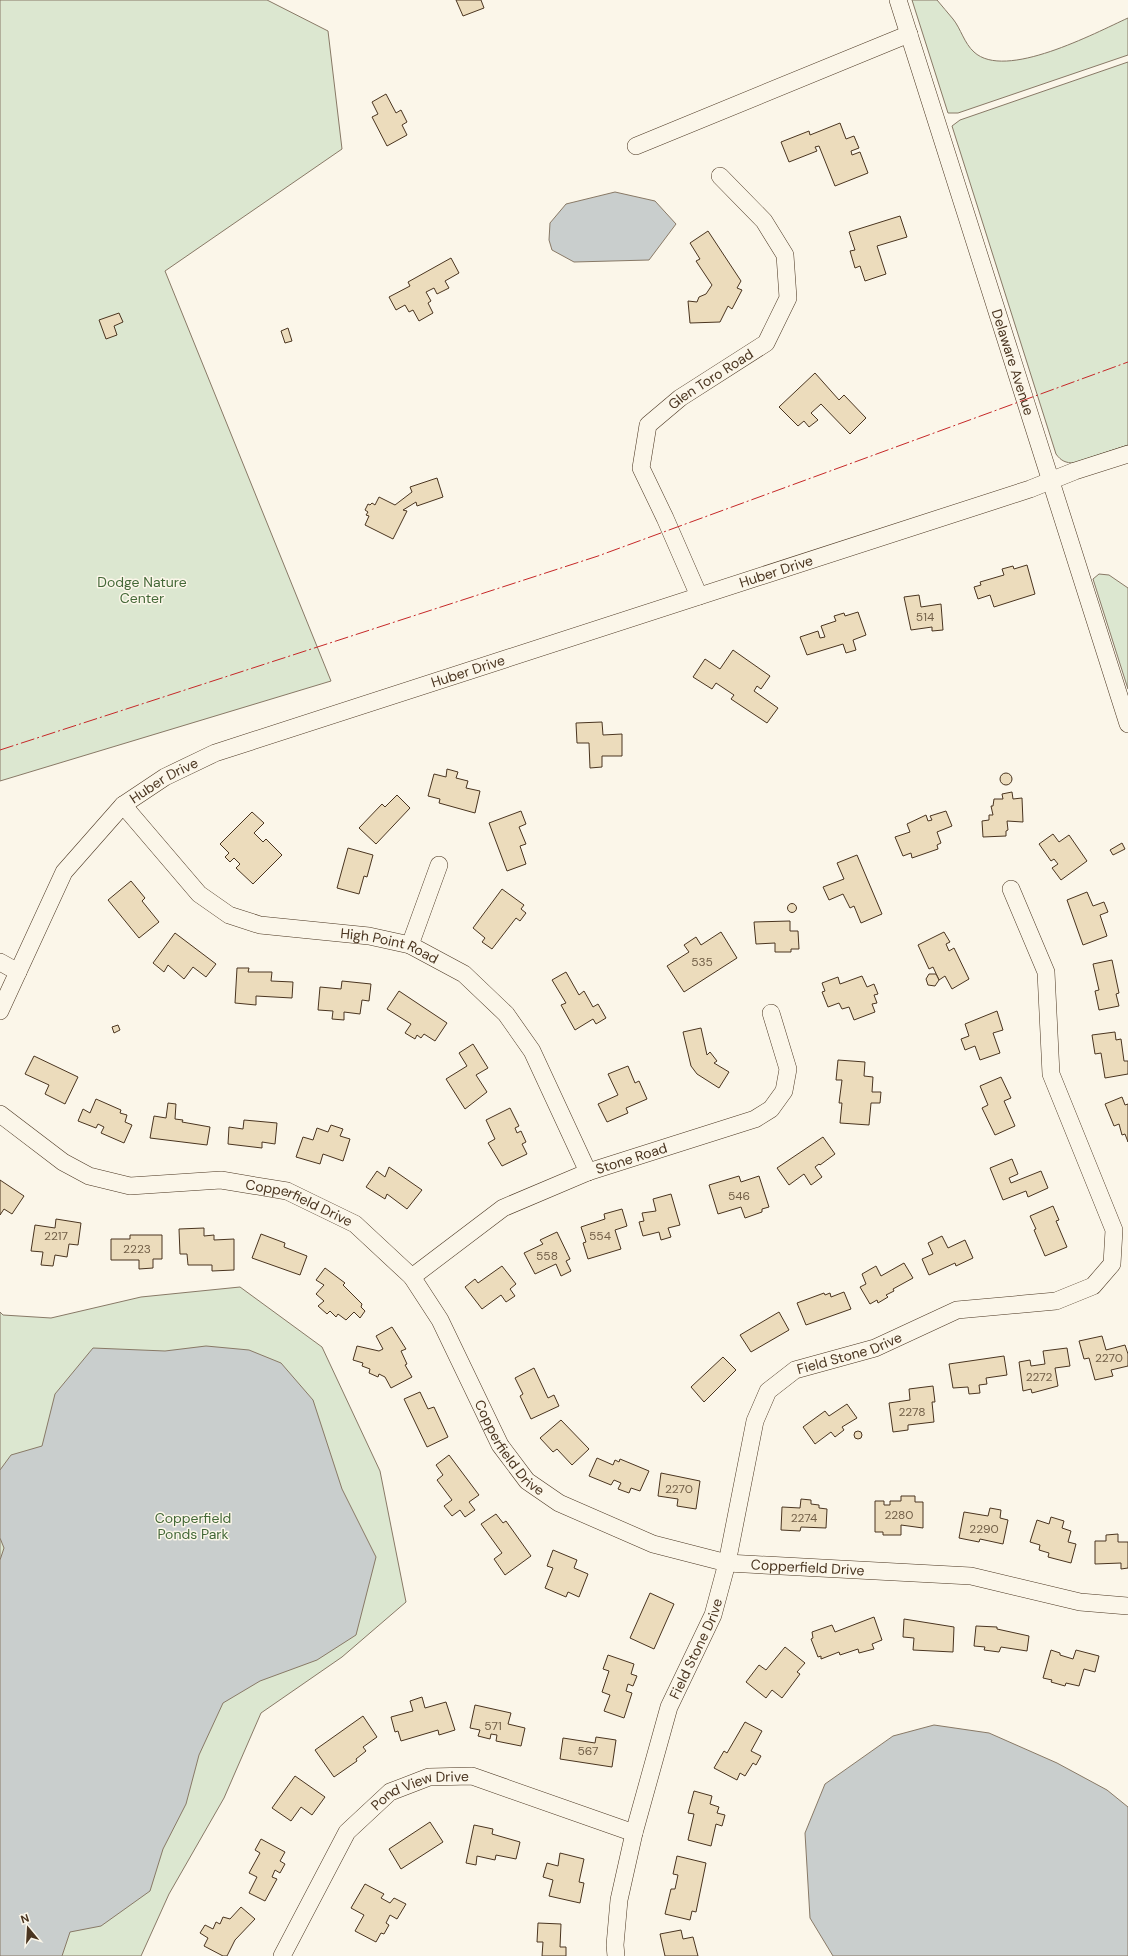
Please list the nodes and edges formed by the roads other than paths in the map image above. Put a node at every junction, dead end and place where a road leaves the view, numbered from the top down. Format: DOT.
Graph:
graph roads {
  1 [pos="898,0"];
  2 [pos="909,34"];
  3 [pos="636,146"];
  4 [pos="720,176"];
  5 [pos="1128,454"];
  6 [pos="1051,481"];
  7 [pos="699,596"];
  8 [pos="1128,724"];
  9 [pos="123,805"];
  10 [pos="439,865"];
  11 [pos="1011,889"];
  12 [pos="410,945"];
  13 [pos="0,962"];
  14 [pos="18,972"];
  15 [pos="0,1011"];
  16 [pos="771,1013"];
  17 [pos="0,1114"];
  18 [pos="588,1172"];
  19 [pos="412,1277"];
  20 [pos="727,1563"];
  21 [pos="1128,1606"];
  22 [pos="634,1833"];
  23 [pos="282,1956"];
  24 [pos="616,1956"];
  1 -- 2 [label="street, Delaware Avenue"];
  2 -- 3 [label="street"];
  2 -- 6 [label="street, Delaware Avenue"];
  4 -- 7 [label="street, Glen Toro Road"];
  5 -- 6 [label="street, Huber Drive"];
  6 -- 7 [label="street, Huber Drive"];
  6 -- 8 [label="street, Delaware Avenue"];
  7 -- 9 [label="street, Huber Drive"];
  9 -- 12 [label="street, High Point Road"];
  9 -- 14 [label="street, Huber Drive"];
  10 -- 12 [label="street"];
  11 -- 20 [label="street, Field Stone Drive"];
  12 -- 18 [label="street, High Point Road"];
  13 -- 14 [label="street"];
  14 -- 15 [label="street, Huber Drive"];
  16 -- 18 [label="street, Stone Road"];
  17 -- 19 [label="street, Copperfield Drive"];
  18 -- 19 [label="street, Stone Road"];
  19 -- 20 [label="street, Copperfield Drive"];
  20 -- 21 [label="street, Copperfield Drive"];
  20 -- 22 [label="street, Field Stone Drive"];
  22 -- 23 [label="street, Pond View Drive"];
  22 -- 24 [label="street, Field Stone Drive"];
}
